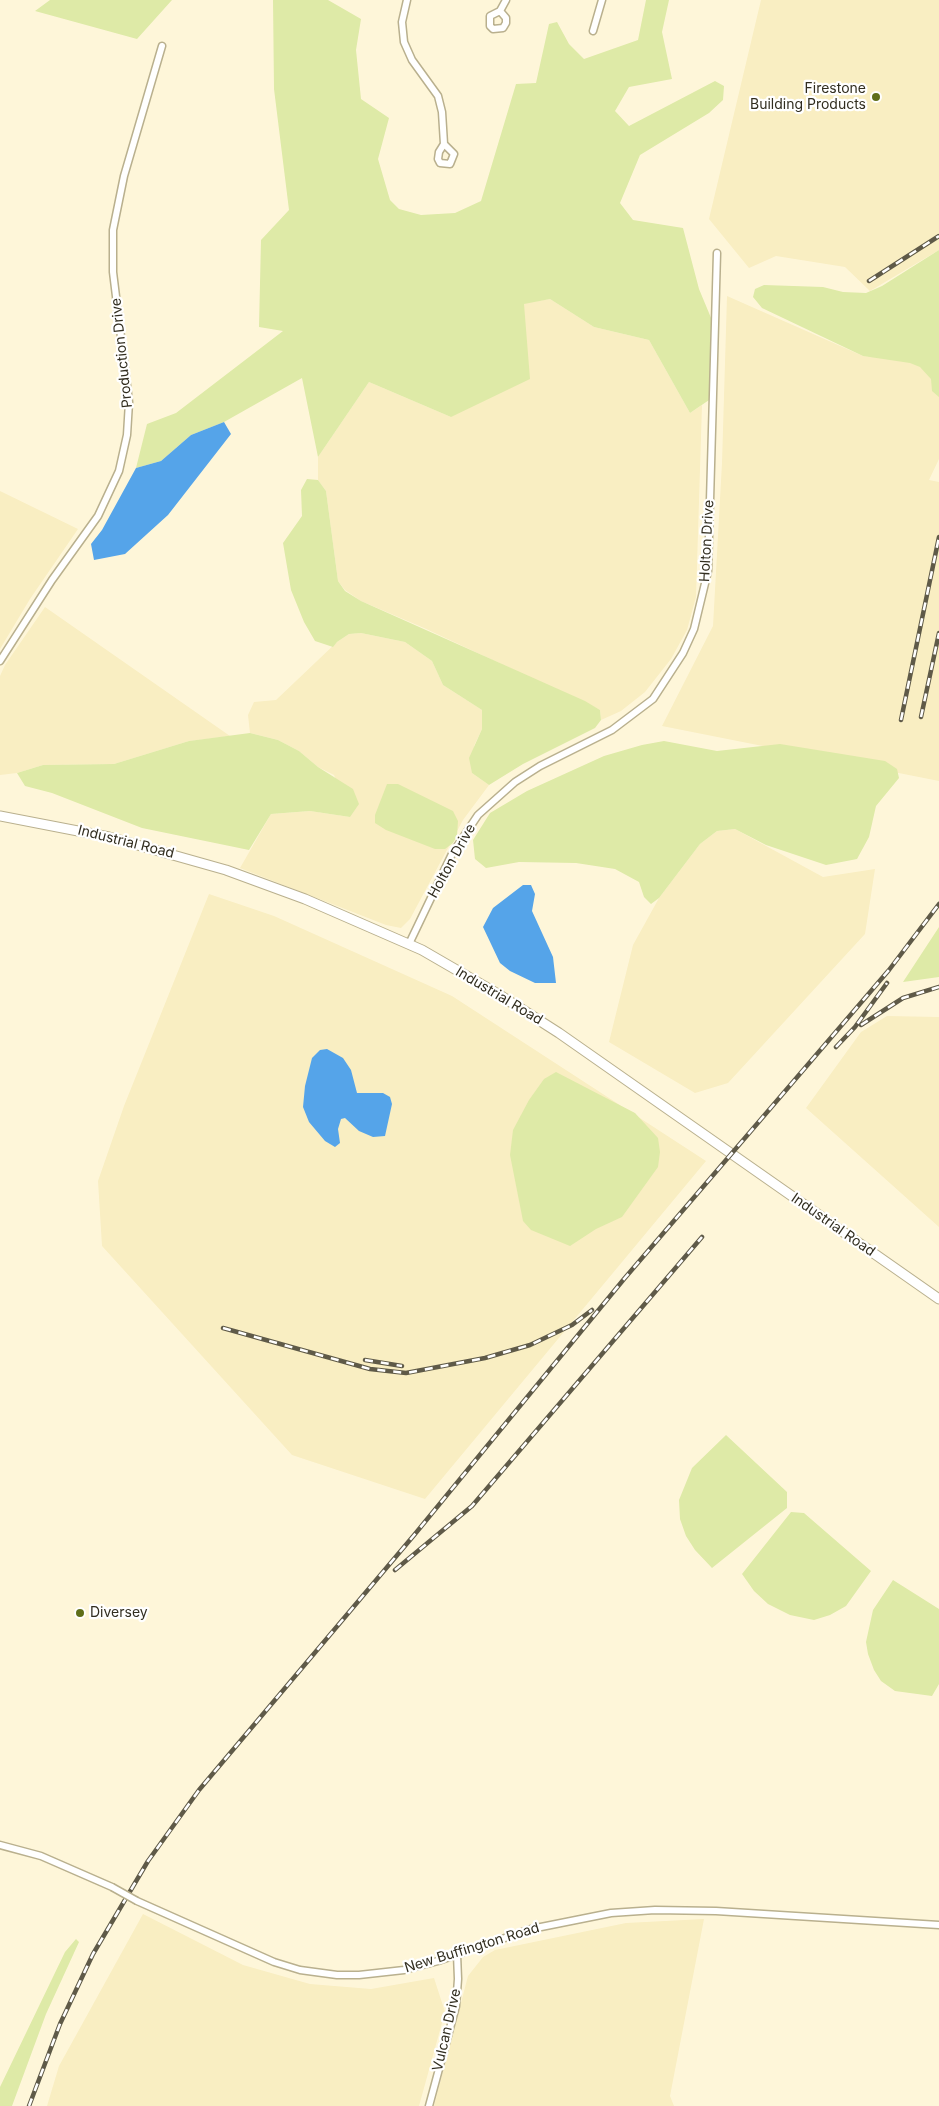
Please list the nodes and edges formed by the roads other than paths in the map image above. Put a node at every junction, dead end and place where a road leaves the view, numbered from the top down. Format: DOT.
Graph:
graph roads {
  1 [pos="408,0"];
  2 [pos="506,0"];
  3 [pos="602,0"];
  4 [pos="500,11"];
  5 [pos="593,31"];
  6 [pos="162,46"];
  7 [pos="444,144"];
  8 [pos="717,253"];
  9 [pos="0,661"];
  10 [pos="0,816"];
  11 [pos="409,944"];
  12 [pos="939,1299"];
  13 [pos="0,1845"];
  14 [pos="939,1925"];
  15 [pos="456,1954"];
  16 [pos="429,2106"];
  1 -- 7 [label="street"];
  2 -- 4 [label="street"];
  3 -- 5 [label="street"];
  6 -- 9 [label="street, Production Drive"];
  8 -- 11 [label="street, Holton Drive"];
  10 -- 11 [label="main road, Industrial Road"];
  11 -- 12 [label="main road, Industrial Road"];
  13 -- 15 [label="street, New Buffington Road, bridge"];
  14 -- 15 [label="street, New Buffington Road"];
  15 -- 16 [label="street, Vulcan Drive"];
}
